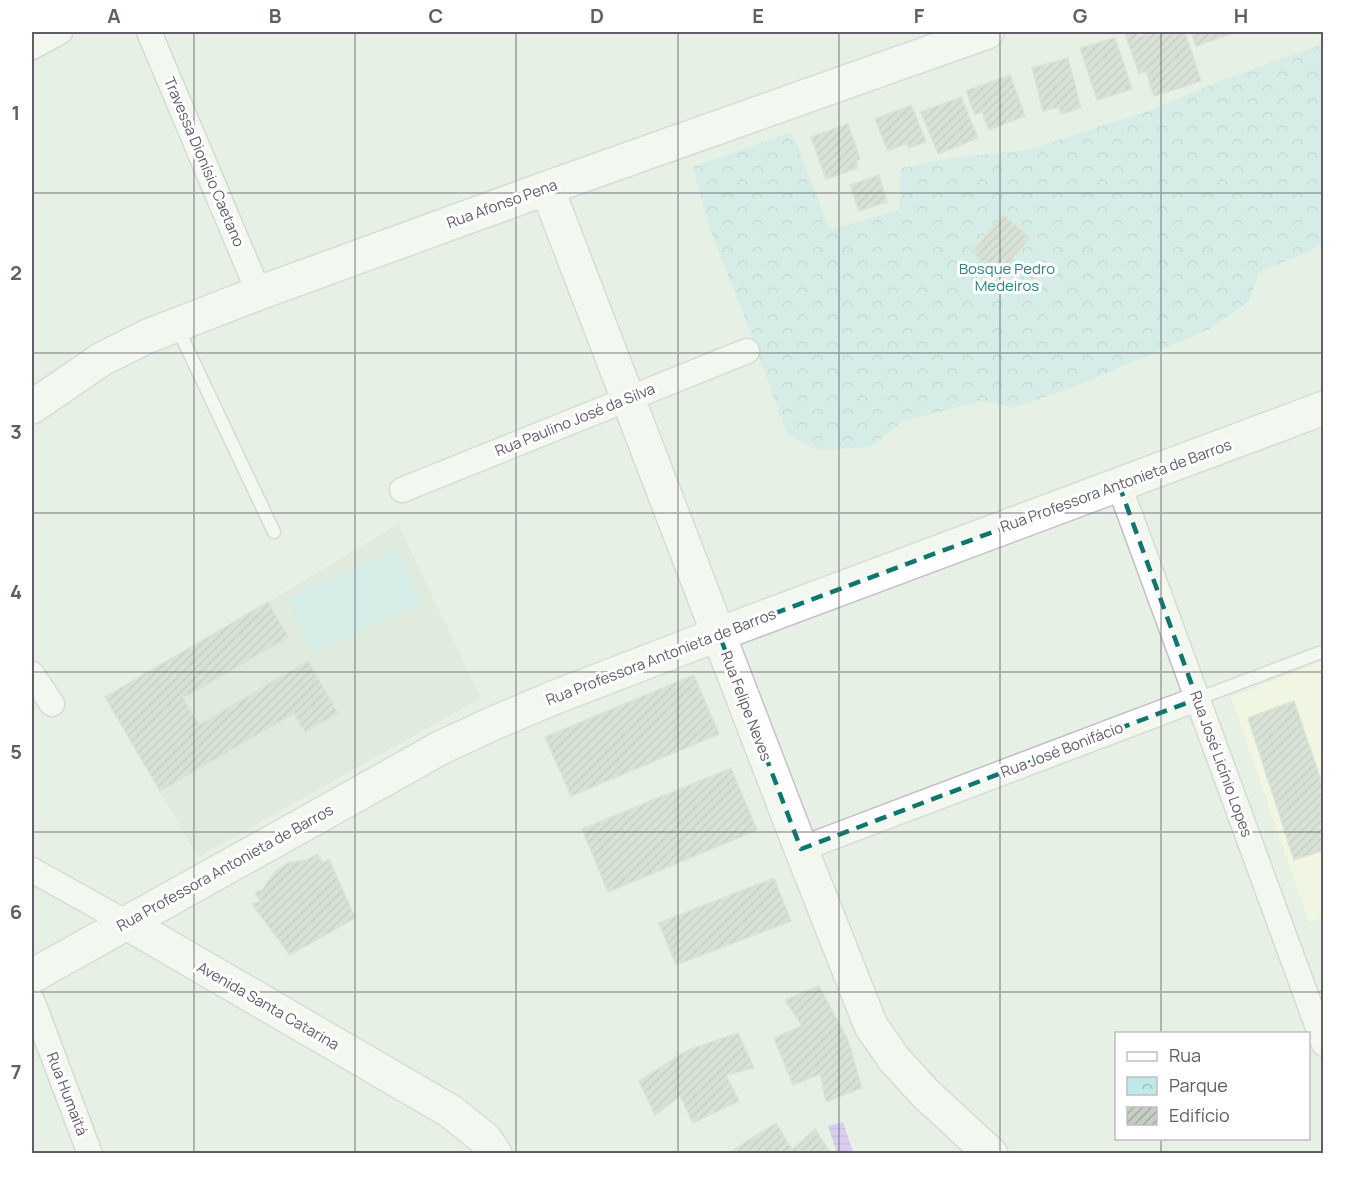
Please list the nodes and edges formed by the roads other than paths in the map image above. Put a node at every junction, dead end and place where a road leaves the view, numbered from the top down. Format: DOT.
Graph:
graph roads {
  1 [pos="60,32"];
  2 [pos="149,32"];
  3 [pos="987,32"];
  4 [pos="32,47"];
  5 [pos="547,188"];
  6 [pos="259,293"];
  7 [pos="176,325"];
  8 [pos="747,351"];
  9 [pos="628,399"];
  10 [pos="32,407"];
  11 [pos="1323,408"];
  12 [pos="1119,485"];
  13 [pos="402,490"];
  14 [pos="274,532"];
  15 [pos="719,634"];
  16 [pos="1323,651"];
  17 [pos="32,674"];
  18 [pos="1197,699"];
  19 [pos="52,704"];
  20 [pos="801,849"];
  21 [pos="32,870"];
  22 [pos="127,923"];
  23 [pos="32,976"];
  24 [pos="32,1000"];
  25 [pos="1323,1044"];
  26 [pos="90,1154"];
  27 [pos="495,1154"];
  28 [pos="991,1154"];
  1 -- 4 [label="street"];
  2 -- 6 [label="street, Travessa Dionísio Caetano"];
  3 -- 5 [label="street, Rua Afonso Pena"];
  5 -- 6 [label="street, Rua Afonso Pena"];
  5 -- 9 [label="street, Rua Felipe Neves"];
  6 -- 7 [label="street, Rua Afonso Pena"];
  7 -- 10 [label="street, Rua Afonso Pena"];
  7 -- 14 [label="lane"];
  8 -- 9 [label="street, Rua Paulino José da Silva"];
  9 -- 13 [label="street, Rua Paulino José da Silva"];
  9 -- 15 [label="street, Rua Felipe Neves"];
  11 -- 12 [label="street, Rua Professora Antonieta de Barros"];
  12 -- 15 [label="street, Rua Professora Antonieta de Barros"];
  12 -- 18 [label="street, Rua José Licínio Lopes"];
  15 -- 20 [label="street, Rua Felipe Neves"];
  15 -- 22 [label="street, Rua Professora Antonieta de Barros"];
  16 -- 18 [label="lane, Rua José Bonifácio"];
  17 -- 19 [label="street"];
  18 -- 20 [label="street, Rua José Bonifácio"];
  18 -- 25 [label="street, Rua José Licínio Lopes"];
  20 -- 28 [label="street, Rua Felipe Neves"];
  21 -- 22 [label="street, Avenida Santa Catarina"];
  22 -- 23 [label="street, Rua Professora Antonieta de Barros"];
  22 -- 27 [label="street, Avenida Santa Catarina"];
  24 -- 26 [label="street, Rua Humaitá"];
}
